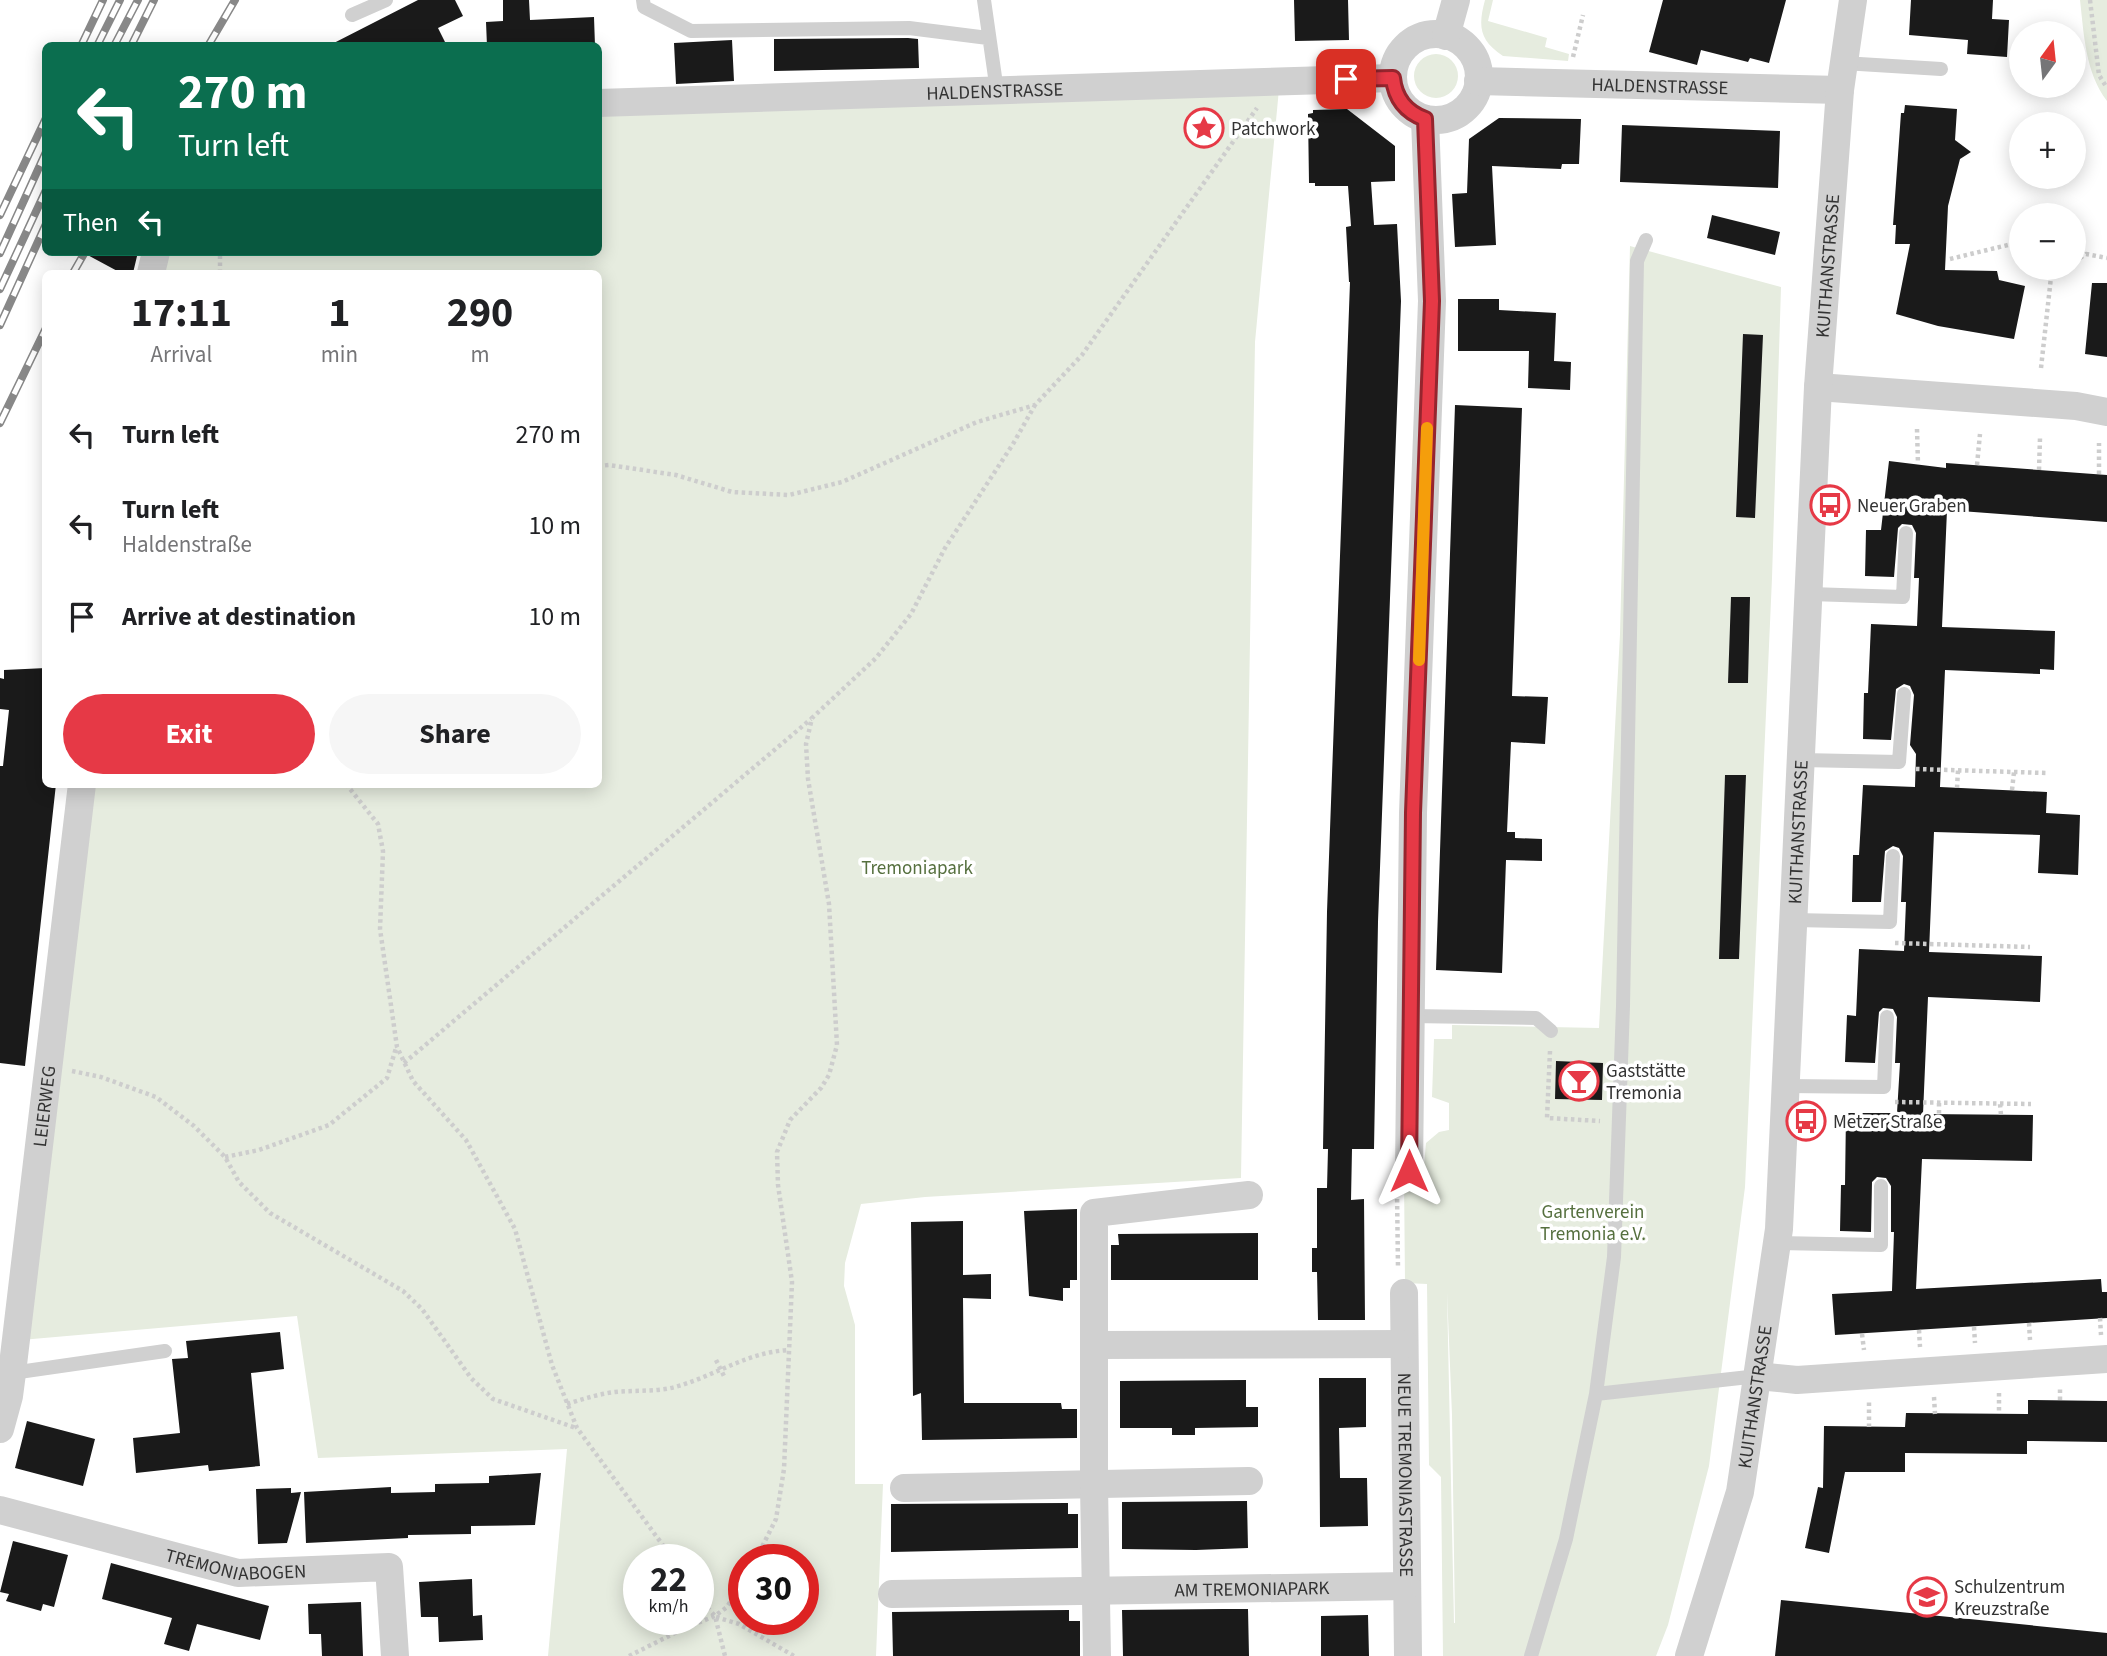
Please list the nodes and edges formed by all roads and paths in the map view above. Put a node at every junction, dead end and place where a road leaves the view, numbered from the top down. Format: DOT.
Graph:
graph roads {
  1 [pos="386,0"];
  2 [pos="643,0"];
  3 [pos="984,0"];
  4 [pos="1456,0"];
  5 [pos="1853,0"];
  6 [pos="2090,0"];
  7 [pos="352,15"];
  8 [pos="1583,15"];
  9 [pos="1446,36"];
  10 [pos="988,38"];
  11 [pos="1572,65"];
  12 [pos="1941,69"];
  13 [pos="1842,76"];
  14 [pos="1393,78"];
  15 [pos="1478,81"];
  16 [pos="1276,82"];
  17 [pos="2107,88"];
  18 [pos="997,91"];
  19 [pos="602,103"];
  20 [pos="1425,119"];
  21 [pos="1646,240"];
  22 [pos="2009,245"];
  23 [pos="2086,254"];
  24 [pos="2107,258"];
  25 [pos="1950,259"];
  26 [pos="2051,280"];
  27 [pos="2041,368"];
  28 [pos="1818,387"];
  29 [pos="1035,405"];
  30 [pos="2107,412"];
  31 [pos="1917,429"];
  32 [pos="1980,433"];
  33 [pos="2040,438"];
  34 [pos="2099,443"];
  35 [pos="1918,464"];
  36 [pos="1977,465"];
  37 [pos="602,466"];
  38 [pos="2039,470"];
  39 [pos="2099,474"];
  40 [pos="1906,533"];
  41 [pos="1810,594"];
  42 [pos="1904,694"];
  43 [pos="812,718"];
  44 [pos="1801,760"];
  45 [pos="1909,768"];
  46 [pos="1958,770"];
  47 [pos="2014,772"];
  48 [pos="2047,774"];
  49 [pos="82,788"];
  50 [pos="349,788"];
  51 [pos="1957,788"];
  52 [pos="2012,790"];
  53 [pos="1893,856"];
  54 [pos="1794,920"];
  55 [pos="1887,942"];
  56 [pos="1948,944"];
  57 [pos="2008,947"];
  58 [pos="2030,947"];
  59 [pos="1948,953"];
  60 [pos="2008,955"];
  61 [pos="1410,1016"];
  62 [pos="1887,1017"];
  63 [pos="1551,1031"];
  64 [pos="397,1047"];
  65 [pos="404,1063"];
  66 [pos="50,1066"];
  67 [pos="1786,1086"];
  68 [pos="1892,1102"];
  69 [pos="1939,1103"];
  70 [pos="2000,1104"];
  71 [pos="2031,1104"];
  72 [pos="1940,1114"];
  73 [pos="2001,1115"];
  74 [pos="1619,1122"];
  75 [pos="226,1157"];
  76 [pos="1409,1171"];
  77 [pos="1881,1186"];
  78 [pos="1249,1195"];
  79 [pos="1777,1243"];
  80 [pos="1404,1293"];
  81 [pos="1404,1344"];
  82 [pos="1096,1345"];
  83 [pos="789,1350"];
  84 [pos="166,1351"];
  85 [pos="2107,1359"];
  86 [pos="716,1360"];
  87 [pos="721,1369"];
  88 [pos="12,1373"];
  89 [pos="1758,1376"];
  90 [pos="725,1378"];
  91 [pos="1999,1387"];
  92 [pos="1934,1391"];
  93 [pos="1596,1394"];
  94 [pos="1869,1395"];
  95 [pos="567,1404"];
  96 [pos="1935,1413"];
  97 [pos="1999,1414"];
  98 [pos="1869,1427"];
  99 [pos="576,1428"];
  100 [pos="0,1429"];
  101 [pos="1249,1482"];
  102 [pos="1094,1486"];
  103 [pos="904,1488"];
  104 [pos="0,1510"];
  105 [pos="662,1544"];
  106 [pos="763,1544"];
  107 [pos="1407,1587"];
  108 [pos="1096,1591"];
  109 [pos="892,1594"];
  110 [pos="728,1605"];
  111 [pos="715,1616"];
  112 [pos="395,1656"];
  113 [pos="629,1656"];
  114 [pos="725,1656"];
  115 [pos="794,1656"];
  116 [pos="1097,1656"];
  117 [pos="1408,1656"];
  118 [pos="1531,1656"];
  119 [pos="1689,1656"];
  1 -- 7 [label="lane"];
  2 -- 10 [label="lane"];
  3 -- 10 [label="lane"];
  4 -- 9 [label="street"];
  5 -- 13 [label="street, KUITHANSTRASSE"];
  6 -- 17 [label="path"];
  8 -- 11 [label="path"];
  9 -- 14 [label="street"];
  9 -- 15 [label="street"];
  10 -- 18 [label="lane"];
  12 -- 13 [label="lane"];
  13 -- 15 [label="street, HALDENSTRASSE"];
  13 -- 28 [label="street, KUITHANSTRASSE"];
  14 -- 16 [label="street, HALDENSTRASSE"];
  14 -- 20 [label="street"];
  15 -- 20 [label="street"];
  16 -- 18 [label="street, HALDENSTRASSE"];
  16 -- 29 [label="path"];
  18 -- 19 [label="street, HALDENSTRASSE"];
  20 -- 61 [label="street"];
  21 -- 74 [label="lane"];
  22 -- 25 [label="path"];
  23 -- 24 [label="path"];
  26 -- 27 [label="path"];
  28 -- 30 [label="street"];
  28 -- 41 [label="street, KUITHANSTRASSE"];
  29 -- 37 [label="path"];
  29 -- 43 [label="path"];
  31 -- 35 [label="path"];
  32 -- 36 [label="path"];
  33 -- 38 [label="path"];
  34 -- 39 [label="path"];
  40 -- 41 [label="lane"];
  41 -- 44 [label="street, KUITHANSTRASSE"];
  42 -- 44 [label="lane"];
  43 -- 65 [label="path"];
  43 -- 83 [label="path"];
  44 -- 54 [label="street, KUITHANSTRASSE"];
  45 -- 46 [label="path"];
  46 -- 47 [label="path"];
  46 -- 51 [label="path"];
  47 -- 48 [label="path"];
  47 -- 52 [label="path"];
  49 -- 66 [label="street, LEIERWEG"];
  50 -- 64 [label="path"];
  53 -- 54 [label="lane"];
  54 -- 67 [label="street, KUITHANSTRASSE"];
  55 -- 56 [label="path"];
  56 -- 57 [label="path"];
  56 -- 59 [label="path"];
  57 -- 58 [label="path"];
  57 -- 60 [label="path"];
  61 -- 63 [label="lane"];
  61 -- 76 [label="street"];
  62 -- 67 [label="lane"];
  63 -- 74 [label="path"];
  64 -- 65 [label="path"];
  64 -- 75 [label="path"];
  65 -- 95 [label="path"];
  66 -- 75 [label="path"];
  66 -- 88 [label="street, LEIERWEG"];
  67 -- 79 [label="street, KUITHANSTRASSE"];
  68 -- 69 [label="path"];
  69 -- 70 [label="path"];
  69 -- 72 [label="path"];
  70 -- 71 [label="path"];
  70 -- 73 [label="path"];
  74 -- 93 [label="lane"];
  75 -- 99 [label="path"];
  76 -- 80 [label="path"];
  77 -- 79 [label="lane"];
  78 -- 82 [label="street"];
  79 -- 89 [label="street, KUITHANSTRASSE"];
  80 -- 81 [label="street, NEUE TREMONIASTRASSE"];
  81 -- 82 [label="street"];
  81 -- 107 [label="street, NEUE TREMONIASTRASSE"];
  82 -- 102 [label="street"];
  83 -- 87 [label="path"];
  83 -- 106 [label="path"];
  84 -- 88 [label="lane"];
  85 -- 89 [label="street"];
  86 -- 87 [label="path"];
  87 -- 90 [label="path"];
  87 -- 95 [label="path"];
  88 -- 100 [label="street, LEIERWEG"];
  89 -- 93 [label="lane"];
  89 -- 119 [label="street, KUITHANSTRASSE"];
  91 -- 97 [label="path"];
  92 -- 96 [label="path"];
  93 -- 118 [label="lane"];
  94 -- 98 [label="path"];
  95 -- 99 [label="path"];
  99 -- 105 [label="path"];
  101 -- 102 [label="street"];
  102 -- 103 [label="street"];
  102 -- 108 [label="street"];
  104 -- 112 [label="street, TREMONIABOGEN"];
  107 -- 108 [label="street, AM TREMONIAPARK"];
  107 -- 117 [label="street, NEUE TREMONIASTRASSE"];
  108 -- 109 [label="street, AM TREMONIAPARK"];
  108 -- 116 [label="street"];
  110 -- 111 [label="path"];
  111 -- 113 [label="path"];
  111 -- 114 [label="path"];
  111 -- 115 [label="path"];
}
